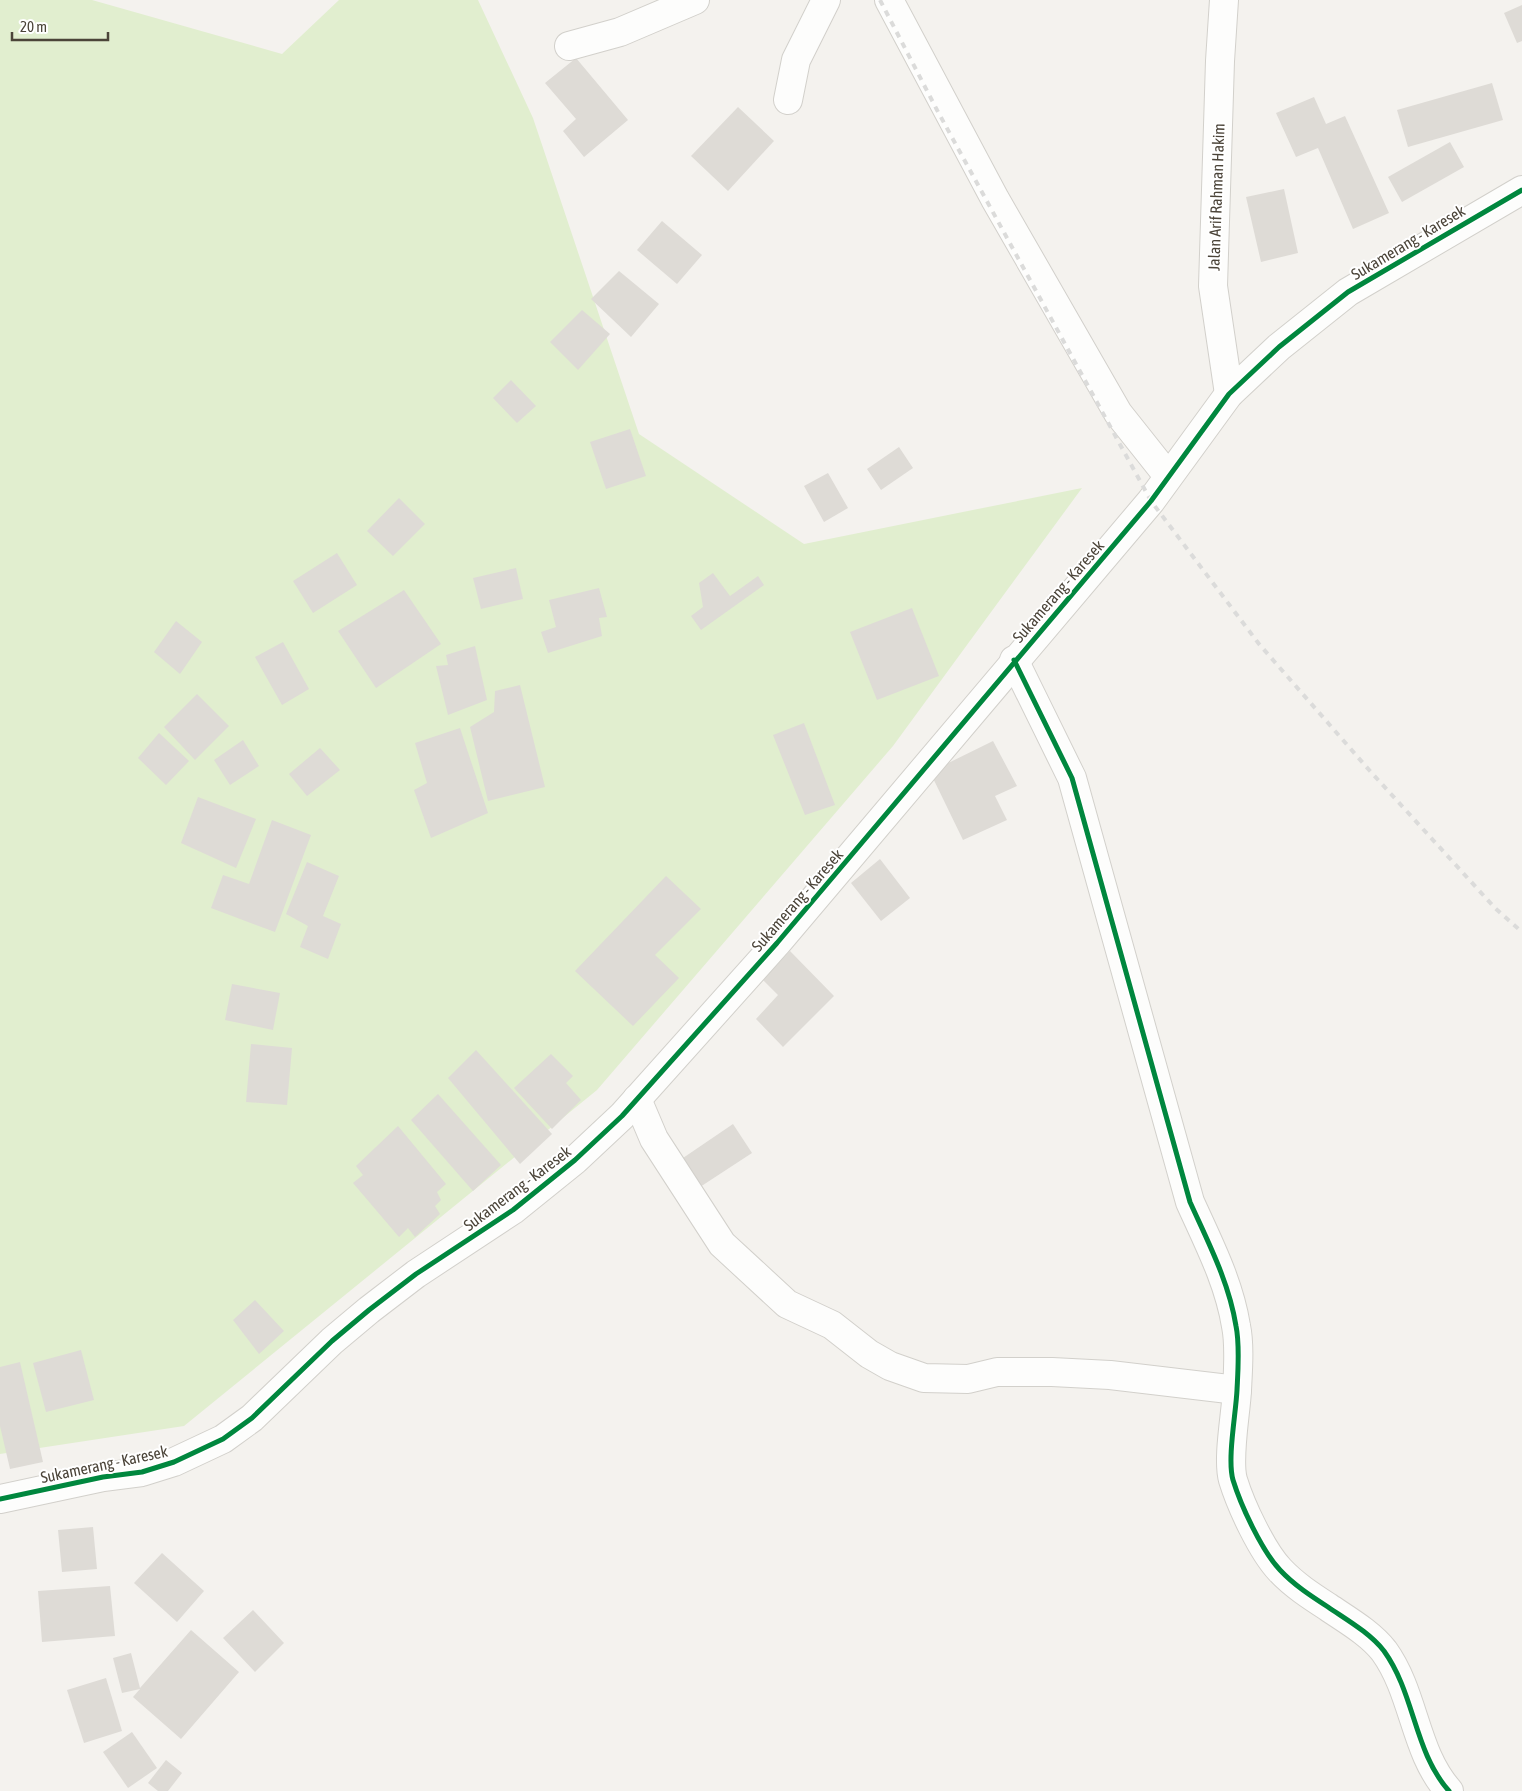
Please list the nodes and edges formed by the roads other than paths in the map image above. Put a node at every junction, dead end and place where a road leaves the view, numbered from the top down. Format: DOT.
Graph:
graph roads {
  1 [pos="695,0"];
  2 [pos="826,0"];
  3 [pos="889,0"];
  4 [pos="1224,0"];
  5 [pos="570,46"];
  6 [pos="788,100"];
  7 [pos="1522,190"];
  8 [pos="1229,394"];
  9 [pos="1168,476"];
  10 [pos="1014,660"];
  11 [pos="637,1099"];
  12 [pos="1237,1390"];
  13 [pos="0,1499"];
  14 [pos="1449,1791"];
  1 -- 5 [label="street"];
  2 -- 6 [label="street"];
  3 -- 9 [label="street"];
  4 -- 8 [label="street, Jalan Arif Rahman Hakim"];
  7 -- 8 [label="street, Sukamerang - Karesek"];
  8 -- 9 [label="street, Sukamerang - Karesek"];
  9 -- 10 [label="street, Sukamerang - Karesek"];
  10 -- 11 [label="street, Sukamerang - Karesek"];
  10 -- 12 [label="street"];
  11 -- 12 [label="street"];
  11 -- 13 [label="street, Sukamerang - Karesek"];
  12 -- 14 [label="street"];
}
